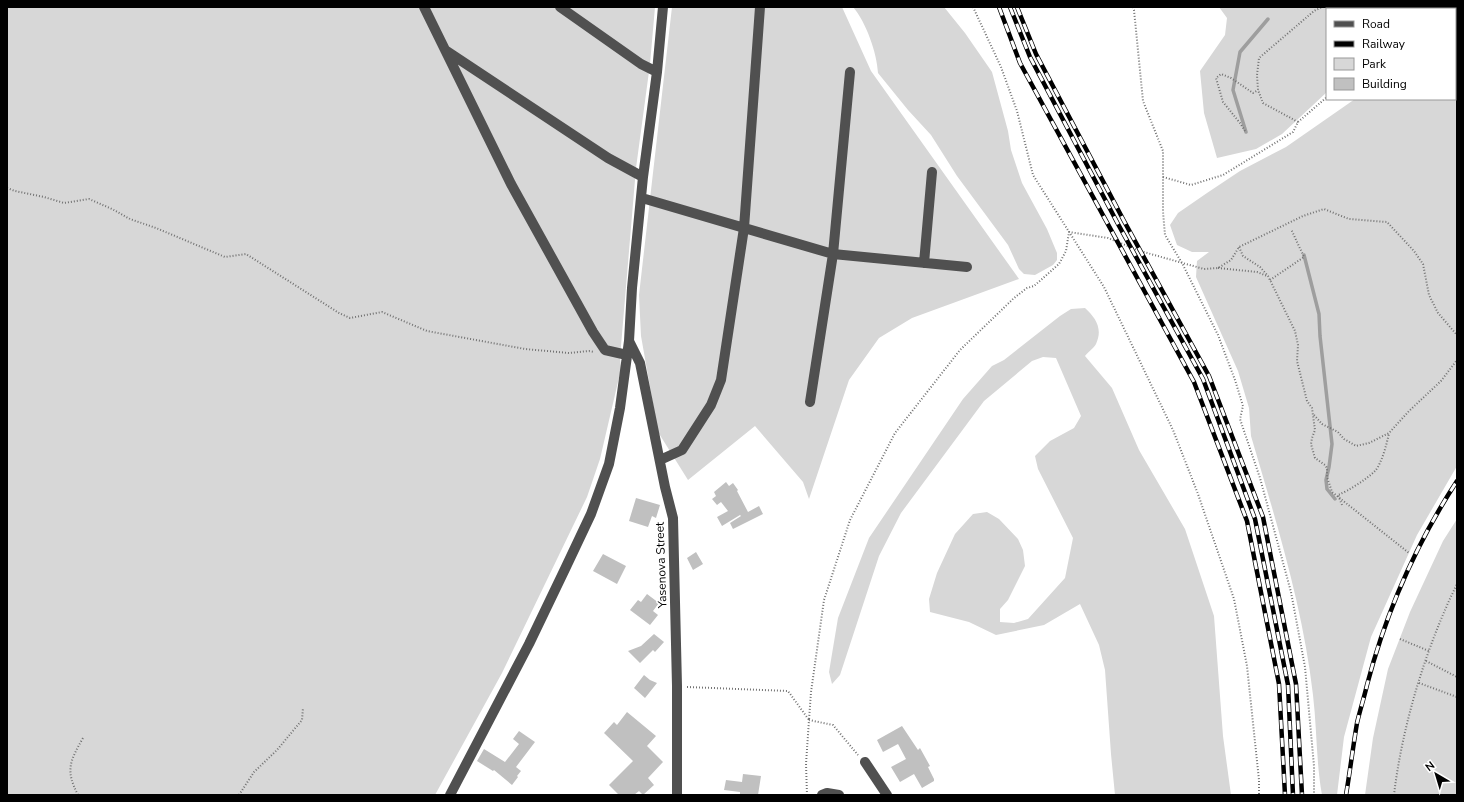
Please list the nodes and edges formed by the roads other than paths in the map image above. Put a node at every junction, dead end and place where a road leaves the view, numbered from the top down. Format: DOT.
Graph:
graph roads {
  1 [pos="424,7"];
  2 [pos="560,7"];
  3 [pos="663,7"];
  4 [pos="760,7"];
  5 [pos="445,50"];
  6 [pos="657,72"];
  7 [pos="850,72"];
  8 [pos="932,172"];
  9 [pos="643,177"];
  10 [pos="642,198"];
  11 [pos="744,228"];
  12 [pos="833,254"];
  13 [pos="924,263"];
  14 [pos="968,267"];
  15 [pos="629,341"];
  16 [pos="627,356"];
  17 [pos="810,402"];
  18 [pos="660,460"];
  19 [pos="865,762"];
  20 [pos="450,795"];
  21 [pos="677,795"];
  22 [pos="822,795"];
  23 [pos="839,795"];
  24 [pos="887,795"];
  1 -- 5 [label="street"];
  2 -- 6 [label="street"];
  3 -- 6 [label="street"];
  4 -- 11 [label="street"];
  5 -- 9 [label="street"];
  5 -- 16 [label="street"];
  6 -- 9 [label="street"];
  7 -- 12 [label="street"];
  8 -- 13 [label="street"];
  9 -- 10 [label="street"];
  10 -- 11 [label="street"];
  10 -- 15 [label="street"];
  11 -- 12 [label="street"];
  11 -- 18 [label="street"];
  12 -- 13 [label="street"];
  12 -- 17 [label="street"];
  13 -- 14 [label="street"];
  15 -- 16 [label="street"];
  15 -- 18 [label="street, Yasenova Street"];
  16 -- 20 [label="street"];
  18 -- 21 [label="street, Yasenova Street"];
  19 -- 24 [label="street"];
  22 -- 23 [label="street"];
}
